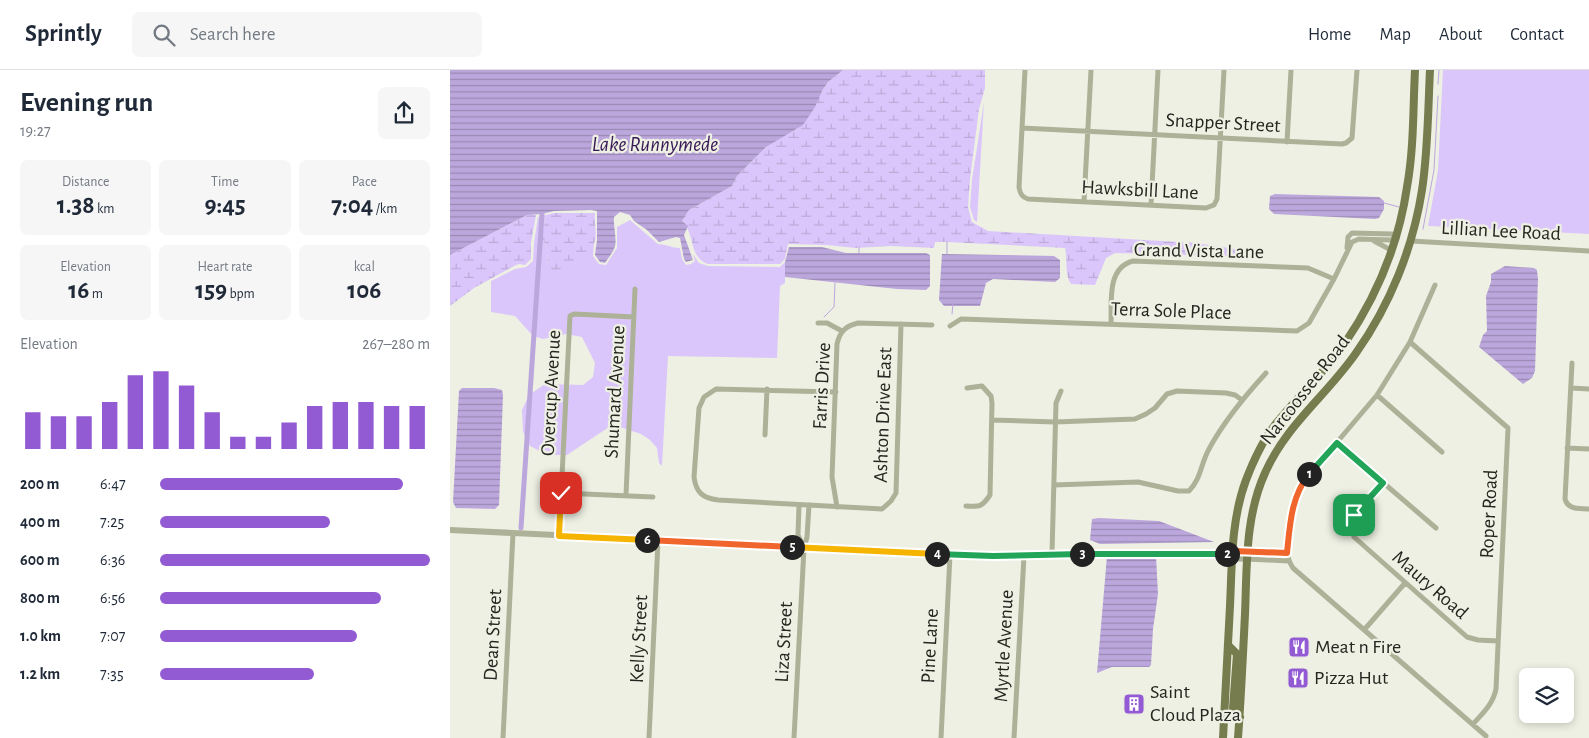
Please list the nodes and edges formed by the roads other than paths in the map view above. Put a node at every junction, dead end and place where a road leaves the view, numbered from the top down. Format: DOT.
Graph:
graph roads {
  1 [pos="1025,70"];
  2 [pos="1091,70"];
  3 [pos="1158,70"];
  4 [pos="1224,70"];
  5 [pos="1291,70"];
  6 [pos="1357,70"];
  7 [pos="1415,70"];
  8 [pos="1430,70"];
  9 [pos="1022,128"];
  10 [pos="1088,131"];
  11 [pos="1154,135"];
  12 [pos="1220,138"];
  13 [pos="1287,142"];
  14 [pos="1084,202"];
  15 [pos="1150,205"];
  16 [pos="1396,238"];
  17 [pos="1371,240"];
  18 [pos="1411,242"];
  19 [pos="1348,250"];
  20 [pos="1391,250"];
  21 [pos="1589,251"];
  22 [pos="1334,279"];
  23 [pos="1435,285"];
  24 [pos="635,289"];
  25 [pos="634,317"];
  26 [pos="818,323"];
  27 [pos="901,324"];
  28 [pos="1111,324"];
  29 [pos="932,325"];
  30 [pos="950,326"];
  31 [pos="842,331"];
  32 [pos="1410,342"];
  33 [pos="1572,362"];
  34 [pos="1266,373"];
  35 [pos="967,388"];
  36 [pos="1571,388"];
  37 [pos="1589,388"];
  38 [pos="767,390"];
  39 [pos="1061,391"];
  40 [pos="836,392"];
  41 [pos="1377,396"];
  42 [pos="1242,400"];
  43 [pos="992,420"];
  44 [pos="1055,422"];
  45 [pos="765,435"];
  46 [pos="1337,443"];
  47 [pos="1567,448"];
  48 [pos="1589,449"];
  49 [pos="1442,452"];
  50 [pos="1383,483"];
  51 [pos="1054,485"];
  52 [pos="561,493"];
  53 [pos="626,495"];
  54 [pos="653,497"];
  55 [pos="799,505"];
  56 [pos="809,505"];
  57 [pos="837,506"];
  58 [pos="966,506"];
  59 [pos="1589,509"];
  60 [pos="1436,528"];
  61 [pos="450,530"];
  62 [pos="513,533"];
  63 [pos="559,536"];
  64 [pos="658,540"];
  65 [pos="804,548"];
  66 [pos="1287,553"];
  67 [pos="1052,554"];
  68 [pos="950,555"];
  69 [pos="1230,555"];
  70 [pos="1247,555"];
  71 [pos="1024,556"];
  72 [pos="1288,561"];
  73 [pos="1405,583"];
  74 [pos="1364,630"];
  75 [pos="1498,641"];
  76 [pos="1228,644"];
  77 [pos="1240,717"];
  78 [pos="1473,724"];
  79 [pos="1486,736"];
  80 [pos="504,738"];
  81 [pos="649,738"];
  82 [pos="794,738"];
  83 [pos="941,738"];
  84 [pos="1014,738"];
  85 [pos="1223,738"];
  86 [pos="1238,738"];
  1 -- 9 [label="street"];
  2 -- 10 [label="street"];
  3 -- 11 [label="street"];
  4 -- 12 [label="street, Hawksbill Lane"];
  5 -- 13 [label="street"];
  6 -- 13 [label="street, Snapper Street"];
  7 -- 16 [label="main road, Narcoossee Road"];
  8 -- 18 [label="main road, Narcoossee Road"];
  9 -- 10 [label="street, Snapper Street"];
  9 -- 14 [label="street, Hawksbill Lane"];
  10 -- 11 [label="street, Snapper Street"];
  10 -- 14 [label="street"];
  11 -- 12 [label="street, Snapper Street"];
  11 -- 15 [label="street"];
  12 -- 13 [label="street, Snapper Street"];
  12 -- 15 [label="street, Hawksbill Lane"];
  14 -- 15 [label="street, Hawksbill Lane"];
  16 -- 17 [label="street"];
  16 -- 18 [label="main road"];
  16 -- 19 [label="street, Terra Sole Place"];
  16 -- 20 [label="main road, Narcoossee Road"];
  17 -- 19 [label="street"];
  17 -- 20 [label="street"];
  18 -- 21 [label="street, Lillian Lee Road"];
  18 -- 70 [label="main road, Narcoossee Road"];
  19 -- 22 [label="street, Terra Sole Place"];
  20 -- 69 [label="main road, Narcoossee Road"];
  22 -- 28 [label="street, Terra Sole Place"];
  22 -- 28 [label="street, Grand Vista Lane"];
  23 -- 32 [label="street"];
  24 -- 25 [label="street, Shumard Avenue"];
  25 -- 52 [label="street, Overcup Avenue"];
  25 -- 53 [label="street, Shumard Avenue"];
  26 -- 31 [label="street"];
  27 -- 29 [label="street, Farris Drive"];
  27 -- 31 [label="street, Farris Drive"];
  27 -- 57 [label="street, Ashton Drive East"];
  28 -- 30 [label="street, Terra Sole Place"];
  31 -- 40 [label="street, Farris Drive"];
  32 -- 41 [label="street"];
  32 -- 75 [label="street, Roper Road"];
  33 -- 36 [label="street"];
  34 -- 42 [label="street"];
  35 -- 43 [label="street"];
  36 -- 37 [label="street"];
  36 -- 47 [label="street"];
  38 -- 40 [label="street, Ashton Drive East"];
  38 -- 45 [label="street"];
  38 -- 55 [label="street, Ashton Drive East"];
  39 -- 44 [label="street"];
  40 -- 57 [label="street, Farris Drive"];
  41 -- 46 [label="street"];
  41 -- 49 [label="street"];
  42 -- 44 [label="street"];
  42 -- 51 [label="street"];
  43 -- 44 [label="street"];
  43 -- 58 [label="street"];
  44 -- 51 [label="street"];
  46 -- 50 [label="street"];
  46 -- 66 [label="street"];
  47 -- 48 [label="street"];
  47 -- 59 [label="street"];
  50 -- 60 [label="street"];
  50 -- 73 [label="street, Maury Road"];
  51 -- 67 [label="street"];
  52 -- 53 [label="street"];
  52 -- 63 [label="street, Overcup Avenue"];
  53 -- 54 [label="street"];
  55 -- 56 [label="street, Ashton Drive East"];
  55 -- 65 [label="street"];
  56 -- 57 [label="street, Ashton Drive East"];
  56 -- 65 [label="street"];
  61 -- 62 [label="street"];
  62 -- 63 [label="street"];
  62 -- 80 [label="street, Dean Street"];
  63 -- 64 [label="street"];
  64 -- 65 [label="street"];
  64 -- 81 [label="street, Kelly Street"];
  65 -- 68 [label="street"];
  65 -- 82 [label="street, Liza Street"];
  66 -- 70 [label="street"];
  66 -- 72 [label="street"];
  67 -- 69 [label="street"];
  67 -- 71 [label="street"];
  68 -- 71 [label="street"];
  68 -- 83 [label="street, Pine Lane"];
  69 -- 70 [label="street"];
  69 -- 76 [label="main road, Narcoossee Road"];
  70 -- 72 [label="street"];
  70 -- 77 [label="main road, Narcoossee Road"];
  71 -- 84 [label="street, Myrtle Avenue"];
  72 -- 74 [label="street"];
  73 -- 74 [label="street"];
  73 -- 75 [label="street, Maury Road"];
  74 -- 78 [label="street"];
  75 -- 78 [label="street, Roper Road"];
  76 -- 77 [label="main road"];
  76 -- 85 [label="main road, Narcoossee Road"];
  77 -- 86 [label="main road, Narcoossee Road"];
  78 -- 79 [label="street"];
}
